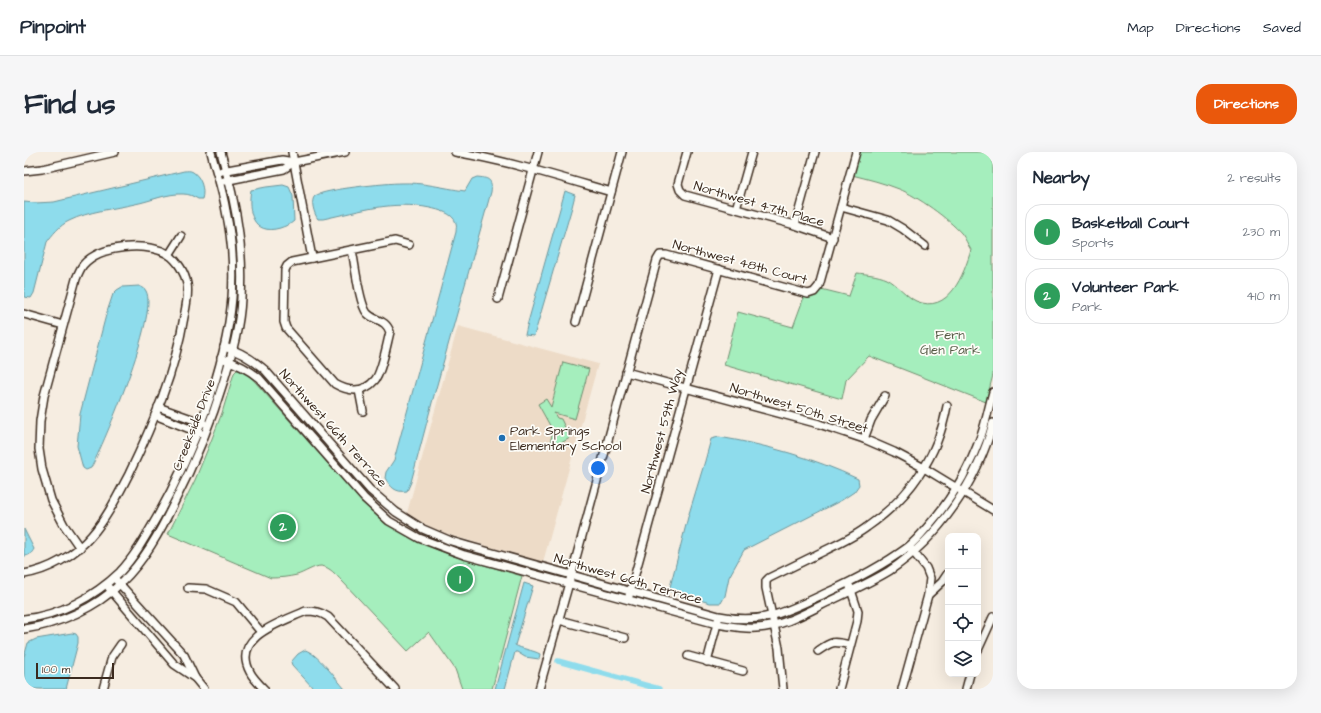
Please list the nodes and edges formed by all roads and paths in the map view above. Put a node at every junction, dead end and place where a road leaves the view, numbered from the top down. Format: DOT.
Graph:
graph roads {
  1 [pos="115,152"];
  2 [pos="211,152"];
  3 [pos="221,152"];
  4 [pos="292,152"];
  5 [pos="345,152"];
  6 [pos="455,152"];
  7 [pos="538,152"];
  8 [pos="622,152"];
  9 [pos="687,152"];
  10 [pos="752,152"];
  11 [pos="815,152"];
  12 [pos="856,152"];
  13 [pos="294,162"];
  14 [pos="533,170"];
  15 [pos="24,171"];
  16 [pos="225,171"];
  17 [pos="216,172"];
  18 [pos="228,180"];
  19 [pos="219,181"];
  20 [pos="611,192"];
  21 [pos="841,207"];
  22 [pos="736,209"];
  23 [pos="795,226"];
  24 [pos="181,236"];
  25 [pos="832,238"];
  26 [pos="409,245"];
  27 [pos="925,246"];
  28 [pos="352,250"];
  29 [pos="169,255"];
  30 [pos="312,258"];
  31 [pos="719,269"];
  32 [pos="498,299"];
  33 [pos="24,314"];
  34 [pos="576,322"];
  35 [pos="63,325"];
  36 [pos="224,347"];
  37 [pos="233,349"];
  38 [pos="221,358"];
  39 [pos="230,361"];
  40 [pos="626,372"];
  41 [pos="686,388"];
  42 [pos="359,390"];
  43 [pos="993,392"];
  44 [pos="885,396"];
  45 [pos="947,406"];
  46 [pos="158,407"];
  47 [pos="363,411"];
  48 [pos="155,415"];
  49 [pos="200,422"];
  50 [pos="993,423"];
  51 [pos="209,425"];
  52 [pos="197,432"];
  53 [pos="205,435"];
  54 [pos="982,435"];
  55 [pos="991,438"];
  56 [pos="864,439"];
  57 [pos="924,468"];
  58 [pos="957,488"];
  59 [pos="964,492"];
  60 [pos="993,510"];
  61 [pos="80,548"];
  62 [pos="912,549"];
  63 [pos="498,554"];
  64 [pos="495,564"];
  65 [pos="24,574"];
  66 [pos="572,576"];
  67 [pos="114,577"];
  68 [pos="945,578"];
  69 [pos="848,583"];
  70 [pos="106,584"];
  71 [pos="120,584"];
  72 [pos="569,584"];
  73 [pos="188,588"];
  74 [pos="112,591"];
  75 [pos="851,591"];
  76 [pos="630,592"];
  77 [pos="928,595"];
  78 [pos="628,600"];
  79 [pos="719,616"];
  80 [pos="772,616"];
  81 [pos="993,617"];
  82 [pos="24,619"];
  83 [pos="559,620"];
  84 [pos="717,624"];
  85 [pos="774,625"];
  86 [pos="24,629"];
  87 [pos="261,632"];
  88 [pos="624,638"];
  89 [pos="169,639"];
  90 [pos="981,643"];
  91 [pos="121,644"];
  92 [pos="850,645"];
  93 [pos="159,647"];
  94 [pos="818,651"];
  95 [pos="688,656"];
  96 [pos="708,662"];
  97 [pos="743,671"];
  98 [pos="969,677"];
  99 [pos="195,678"];
  100 [pos="103,689"];
  101 [pos="204,689"];
  102 [pos="264,689"];
  103 [pos="395,689"];
  104 [pos="539,689"];
  105 [pos="783,689"];
  106 [pos="839,689"];
  107 [pos="902,689"];
  108 [pos="966,689"];
  1 -- 15 [label="street"];
  2 -- 17 [label="street, Creekside Drive"];
  3 -- 16 [label="street, Creekside Drive"];
  4 -- 13 [label="street"];
  5 -- 13 [label="street"];
  6 -- 14 [label="street"];
  7 -- 14 [label="street"];
  8 -- 20 [label="street"];
  9 -- 22 [label="street, Northwest 47th Place"];
  10 -- 22 [label="street"];
  11 -- 23 [label="street"];
  12 -- 21 [label="street"];
  13 -- 16 [label="street"];
  13 -- 18 [label="street"];
  13 -- 30 [label="street"];
  14 -- 20 [label="street"];
  14 -- 32 [label="street"];
  16 -- 17 [label="street"];
  16 -- 18 [label="street, Creekside Drive"];
  17 -- 19 [label="street, Creekside Drive"];
  18 -- 19 [label="street"];
  18 -- 37 [label="street, Creekside Drive"];
  19 -- 36 [label="street, Creekside Drive"];
  20 -- 34 [label="street"];
  21 -- 25 [label="street"];
  21 -- 27 [label="street"];
  22 -- 23 [label="street, Northwest 47th Place"];
  23 -- 25 [label="street, Northwest 47th Place"];
  24 -- 29 [label="street"];
  25 -- 31 [label="street, Northwest 48th Court"];
  26 -- 28 [label="street"];
  28 -- 30 [label="street"];
  28 -- 42 [label="street"];
  29 -- 35 [label="street"];
  29 -- 46 [label="street"];
  30 -- 42 [label="street"];
  31 -- 40 [label="street, Northwest 48th Court"];
  31 -- 41 [label="street, Northwest 59th Way"];
  33 -- 35 [label="street"];
  35 -- 61 [label="street"];
  36 -- 37 [label="street, Northwest 66th Terrace"];
  36 -- 38 [label="street, Creekside Drive"];
  37 -- 39 [label="street, Creekside Drive"];
  37 -- 63 [label="street, Northwest 66th Terrace"];
  38 -- 39 [label="street, Northwest 66th Terrace"];
  38 -- 49 [label="street, Creekside Drive"];
  39 -- 51 [label="street, Creekside Drive"];
  39 -- 64 [label="street, Northwest 66th Terrace"];
  40 -- 41 [label="street, Northwest 50th Street"];
  40 -- 66 [label="street"];
  41 -- 56 [label="street, Northwest 50th Street"];
  41 -- 76 [label="street, Northwest 59th Way"];
  42 -- 47 [label="street"];
  43 -- 54 [label="street, Northwest 66th Terrace"];
  44 -- 56 [label="street"];
  45 -- 57 [label="street"];
  46 -- 48 [label="street"];
  46 -- 49 [label="street"];
  48 -- 52 [label="street"];
  48 -- 61 [label="street"];
  49 -- 51 [label="street"];
  49 -- 52 [label="street, Creekside Drive"];
  50 -- 55 [label="street, Northwest 66th Terrace"];
  51 -- 53 [label="street, Creekside Drive"];
  52 -- 53 [label="street"];
  52 -- 67 [label="street, Creekside Drive"];
  53 -- 71 [label="street, Creekside Drive"];
  54 -- 55 [label="street"];
  54 -- 58 [label="street, Northwest 66th Terrace"];
  55 -- 59 [label="street, Northwest 66th Terrace"];
  56 -- 57 [label="street, Northwest 50th Street"];
  57 -- 58 [label="street, Northwest 50th Street"];
  57 -- 80 [label="street"];
  58 -- 59 [label="street, Northwest 50th Street"];
  58 -- 62 [label="street, Northwest 66th Terrace"];
  59 -- 60 [label="street, Northwest 50th Street"];
  59 -- 62 [label="street, Northwest 66th Terrace"];
  61 -- 65 [label="street"];
  62 -- 69 [label="street, Northwest 66th Terrace"];
  62 -- 75 [label="street, Northwest 66th Terrace"];
  62 -- 77 [label="street"];
  63 -- 64 [label="street"];
  63 -- 66 [label="street, Northwest 66th Terrace"];
  64 -- 72 [label="street, Northwest 66th Terrace"];
  66 -- 72 [label="street"];
  66 -- 76 [label="street, Northwest 66th Terrace"];
  67 -- 70 [label="street, Creekside Drive"];
  67 -- 71 [label="street"];
  68 -- 77 [label="street"];
  69 -- 75 [label="street"];
  69 -- 80 [label="street, Northwest 66th Terrace"];
  70 -- 74 [label="street"];
  70 -- 82 [label="street, Creekside Drive"];
  71 -- 74 [label="street, Creekside Drive"];
  71 -- 89 [label="street"];
  72 -- 78 [label="street, Northwest 66th Terrace"];
  72 -- 83 [label="street"];
  73 -- 87 [label="street"];
  74 -- 86 [label="street, Creekside Drive"];
  74 -- 93 [label="street"];
  75 -- 85 [label="street, Northwest 66th Terrace"];
  75 -- 92 [label="street"];
  76 -- 78 [label="street, Northwest 59th Way"];
  76 -- 79 [label="street, Northwest 66th Terrace"];
  77 -- 107 [label="street"];
  78 -- 84 [label="street, Northwest 66th Terrace"];
  79 -- 80 [label="street, Northwest 66th Terrace"];
  79 -- 84 [label="street"];
  80 -- 85 [label="street"];
  81 -- 90 [label="street"];
  83 -- 88 [label="street"];
  83 -- 104 [label="street"];
  84 -- 85 [label="street, Northwest 66th Terrace"];
  84 -- 96 [label="street"];
  85 -- 105 [label="street"];
  87 -- 102 [label="street"];
  87 -- 103 [label="street"];
  89 -- 93 [label="street"];
  89 -- 99 [label="street"];
  91 -- 100 [label="street"];
  92 -- 94 [label="street"];
  92 -- 106 [label="street"];
  93 -- 99 [label="street"];
  95 -- 96 [label="street"];
  96 -- 97 [label="street"];
  98 -- 108 [label="street"];
  99 -- 101 [label="street"];
}
